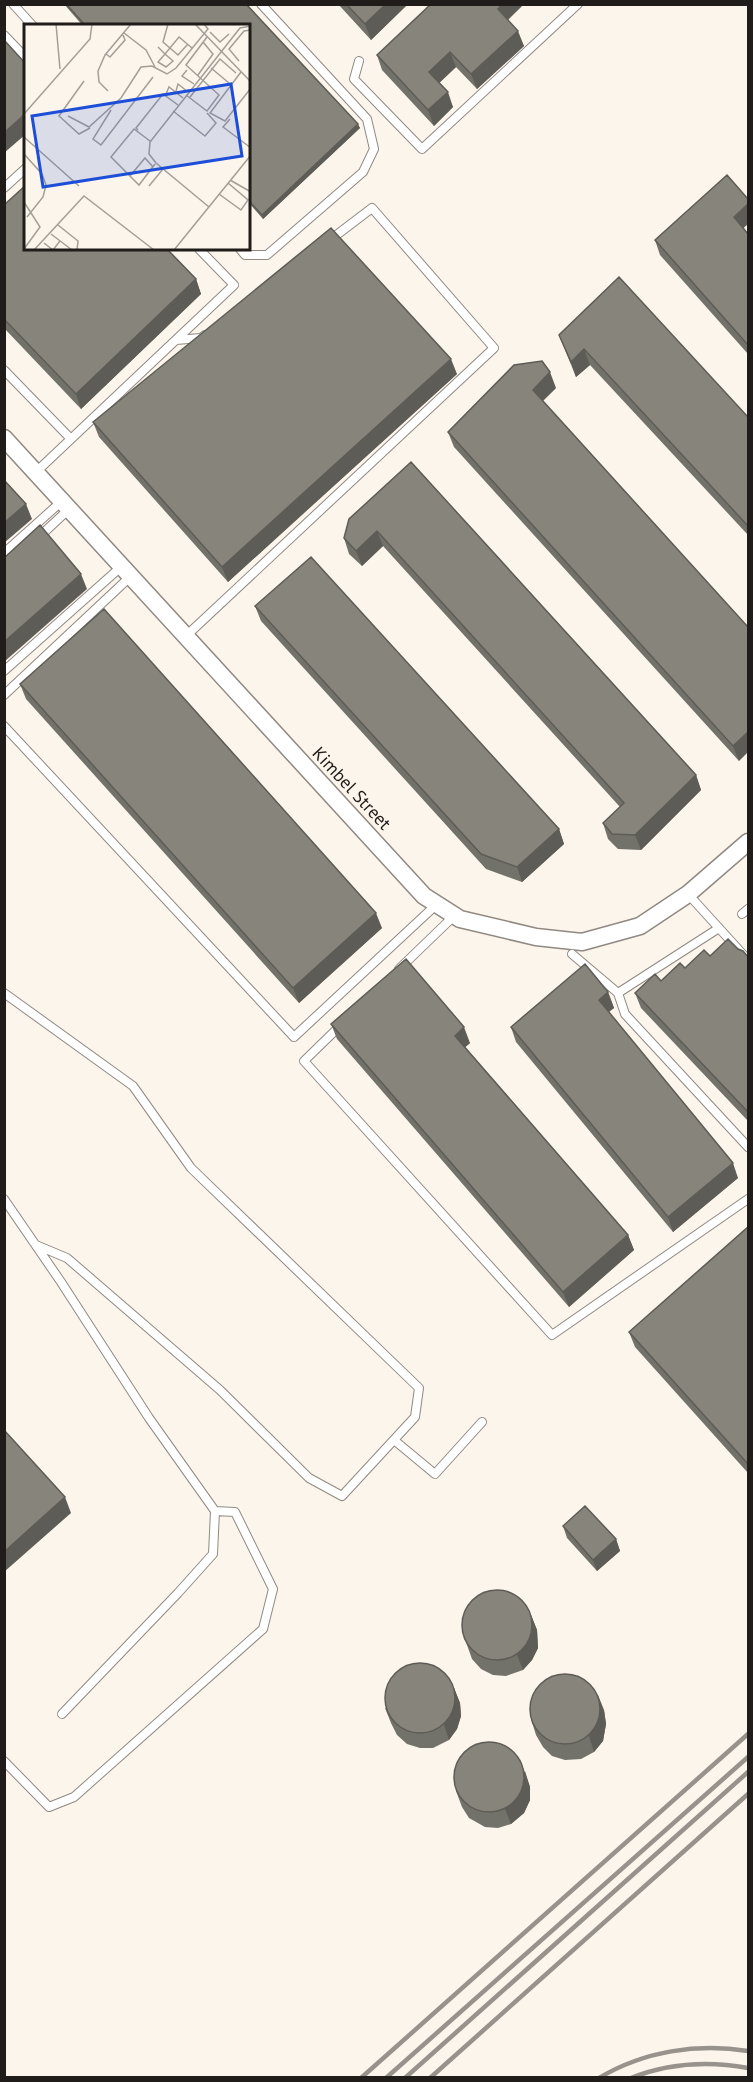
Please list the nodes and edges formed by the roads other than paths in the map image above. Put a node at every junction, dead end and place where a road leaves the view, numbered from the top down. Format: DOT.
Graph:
graph roads {
  1 [pos="13,4"];
  2 [pos="261,4"];
  3 [pos="578,4"];
  4 [pos="31,24"];
  5 [pos="4,35"];
  6 [pos="24,56"];
  7 [pos="359,61"];
  8 [pos="24,170"];
  9 [pos="4,188"];
  10 [pos="325,244"];
  11 [pos="200,250"];
  12 [pos="241,250"];
  13 [pos="211,330"];
  14 [pos="176,340"];
  15 [pos="4,370"];
  16 [pos="71,439"];
  17 [pos="7,445"];
  18 [pos="36,472"];
  19 [pos="66,505"];
  20 [pos="29,547"];
  21 [pos="4,553"];
  22 [pos="126,571"];
  23 [pos="186,636"];
  24 [pos="4,671"];
  25 [pos="4,695"];
  26 [pos="4,726"];
  27 [pos="748,842"];
  28 [pos="688,894"];
  29 [pos="437,904"];
  30 [pos="455,915"];
  31 [pos="719,928"];
  32 [pos="572,954"];
  33 [pos="748,960"];
  34 [pos="395,972"];
  35 [pos="4,993"];
  36 [pos="618,993"];
  37 [pos="345,1021"];
  38 [pos="748,1147"];
  39 [pos="4,1199"];
  40 [pos="748,1199"];
  41 [pos="36,1245"];
  42 [pos="482,1422"];
  43 [pos="394,1440"];
  44 [pos="215,1511"];
  45 [pos="62,1714"];
  46 [pos="4,1761"];
  1 -- 4 [label="lane"];
  2 -- 12 [label="lane"];
  3 -- 7 [label="lane"];
  5 -- 6 [label="lane"];
  8 -- 9 [label="lane"];
  10 -- 23 [label="lane"];
  11 -- 14 [label="lane"];
  13 -- 14 [label="lane"];
  14 -- 16 [label="lane"];
  15 -- 16 [label="lane"];
  16 -- 18 [label="lane"];
  17 -- 18 [label="street, Kimbel Street"];
  18 -- 19 [label="street, Kimbel Street"];
  19 -- 20 [label="lane"];
  19 -- 21 [label="lane"];
  19 -- 22 [label="street, Kimbel Street"];
  22 -- 23 [label="street, Kimbel Street"];
  22 -- 24 [label="lane"];
  22 -- 25 [label="lane"];
  23 -- 29 [label="street, Kimbel Street"];
  26 -- 29 [label="lane"];
  27 -- 28 [label="street, Kimbel Street"];
  28 -- 30 [label="street, Kimbel Street"];
  28 -- 31 [label="lane"];
  29 -- 30 [label="street, Kimbel Street"];
  30 -- 34 [label="lane"];
  31 -- 33 [label="lane"];
  31 -- 36 [label="lane"];
  32 -- 36 [label="lane"];
  35 -- 43 [label="lane"];
  36 -- 38 [label="lane"];
  37 -- 40 [label="lane"];
  39 -- 41 [label="lane"];
  41 -- 43 [label="lane"];
  41 -- 44 [label="lane"];
  42 -- 43 [label="lane"];
  44 -- 45 [label="lane"];
  44 -- 46 [label="lane"];
}
